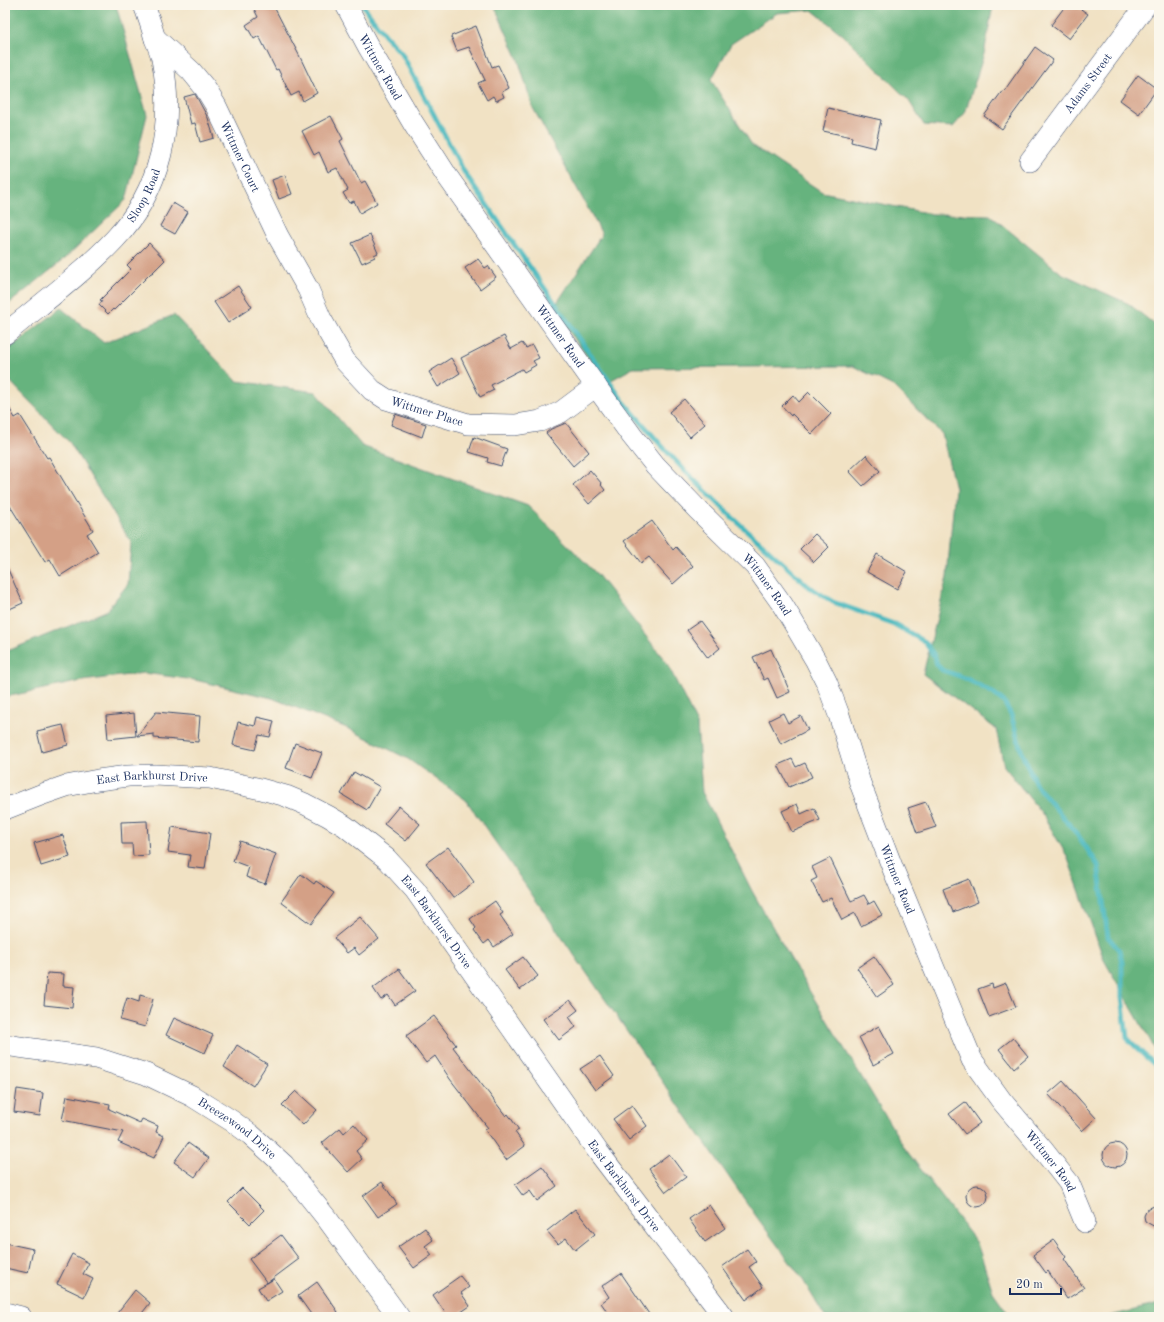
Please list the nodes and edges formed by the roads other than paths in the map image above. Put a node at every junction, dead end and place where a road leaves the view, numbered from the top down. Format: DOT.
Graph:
graph roads {
  1 [pos="144,5"];
  2 [pos="346,5"];
  3 [pos="1146,5"];
  4 [pos="155,38"];
  5 [pos="1030,161"];
  6 [pos="308,289"];
  7 [pos="5,334"];
  8 [pos="596,386"];
  9 [pos="5,809"];
  10 [pos="5,1045"];
  11 [pos="1085,1222"];
  12 [pos="5,1313"];
  13 [pos="20,1317"];
  14 [pos="399,1317"];
  15 [pos="724,1317"];
  1 -- 4 [label="street, Sloop Road"];
  2 -- 8 [label="street, Wittmer Road"];
  3 -- 5 [label="street, Adams Street"];
  4 -- 6 [label="street, Wittmer Court"];
  4 -- 7 [label="street, Sloop Road"];
  6 -- 8 [label="street, Wittmer Place"];
  8 -- 11 [label="street, Wittmer Road"];
  9 -- 15 [label="street, East Barkhurst Drive"];
  10 -- 14 [label="street, Breezewood Drive"];
  12 -- 13 [label="street"];
}
